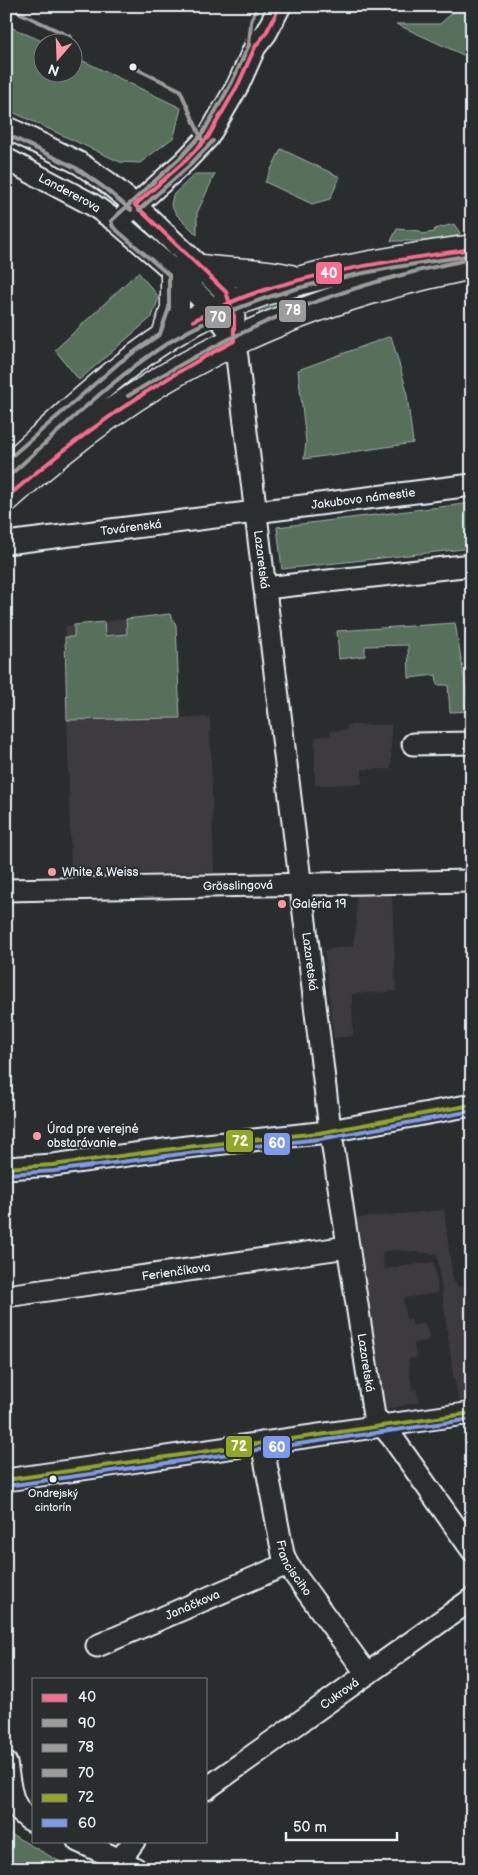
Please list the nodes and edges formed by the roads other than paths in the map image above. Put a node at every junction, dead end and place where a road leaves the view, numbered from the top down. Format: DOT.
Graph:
graph roads {
  1 [pos="264,6"];
  2 [pos="280,6"];
  3 [pos="255,47"];
  4 [pos="6,127"];
  5 [pos="6,158"];
  6 [pos="135,205"];
  7 [pos="117,222"];
  8 [pos="472,249"];
  9 [pos="472,265"];
  10 [pos="203,270"];
  11 [pos="175,272"];
  12 [pos="296,281"];
  13 [pos="223,307"];
  14 [pos="165,338"];
  15 [pos="234,342"];
  16 [pos="6,470"];
  17 [pos="472,485"];
  18 [pos="6,498"];
  19 [pos="256,512"];
  20 [pos="6,543"];
  21 [pos="472,565"];
  22 [pos="265,588"];
  23 [pos="472,743"];
  24 [pos="414,744"];
  25 [pos="472,881"];
  26 [pos="301,884"];
  27 [pos="6,890"];
  28 [pos="472,1106"];
  29 [pos="331,1130"];
  30 [pos="6,1168"];
  31 [pos="348,1247"];
  32 [pos="6,1296"];
  33 [pos="472,1413"];
  34 [pos="383,1426"];
  35 [pos="262,1443"];
  36 [pos="6,1480"];
  37 [pos="472,1550"];
  38 [pos="286,1564"];
  39 [pos="472,1599"];
  40 [pos="97,1646"];
  41 [pos="367,1674"];
  42 [pos="6,1763"];
  43 [pos="208,1788"];
  44 [pos="9,1801"];
  45 [pos="32,1821"];
  46 [pos="80,1842"];
  47 [pos="134,1842"];
  48 [pos="128,1864"];
  1 -- 3 [label="street"];
  2 -- 3 [label="street"];
  3 -- 6 [label="street"];
  4 -- 6 [label="street"];
  5 -- 7 [label="street, Landererova"];
  6 -- 7 [label="street"];
  6 -- 10 [label="street"];
  7 -- 11 [label="street, Landererova"];
  8 -- 12 [label="main road"];
  9 -- 15 [label="main road"];
  10 -- 12 [label="main road"];
  10 -- 13 [label="street"];
  11 -- 13 [label="street, Landererova"];
  11 -- 14 [label="main road"];
  12 -- 13 [label="main road"];
  13 -- 14 [label="main road"];
  13 -- 15 [label="street"];
  14 -- 16 [label="main road"];
  15 -- 18 [label="main road"];
  15 -- 19 [label="street, Lazaretská"];
  17 -- 19 [label="street, Jakubovo námestie"];
  19 -- 20 [label="street, Továrenská"];
  19 -- 22 [label="street, Lazaretská"];
  21 -- 22 [label="street"];
  22 -- 26 [label="street, Lazaretská"];
  23 -- 24 [label="street"];
  25 -- 26 [label="street, Grösslingová"];
  26 -- 27 [label="street, Grösslingová"];
  26 -- 29 [label="street, Lazaretská"];
  28 -- 29 [label="street"];
  29 -- 30 [label="street"];
  29 -- 31 [label="street, Lazaretská"];
  31 -- 32 [label="street, Ferienčíkova"];
  31 -- 34 [label="street, Lazaretská"];
  33 -- 34 [label="street"];
  34 -- 35 [label="street"];
  34 -- 37 [label="street, Lazaretská"];
  35 -- 36 [label="street"];
  35 -- 38 [label="street, Francisciho"];
  38 -- 40 [label="street, Janáčkova"];
  38 -- 41 [label="street, Francisciho"];
  39 -- 41 [label="street, Cukrová"];
  41 -- 43 [label="street, Cukrová"];
  42 -- 44 [label="street"];
  44 -- 45 [label="street"];
  46 -- 48 [label="street"];
  47 -- 48 [label="street"];
}
